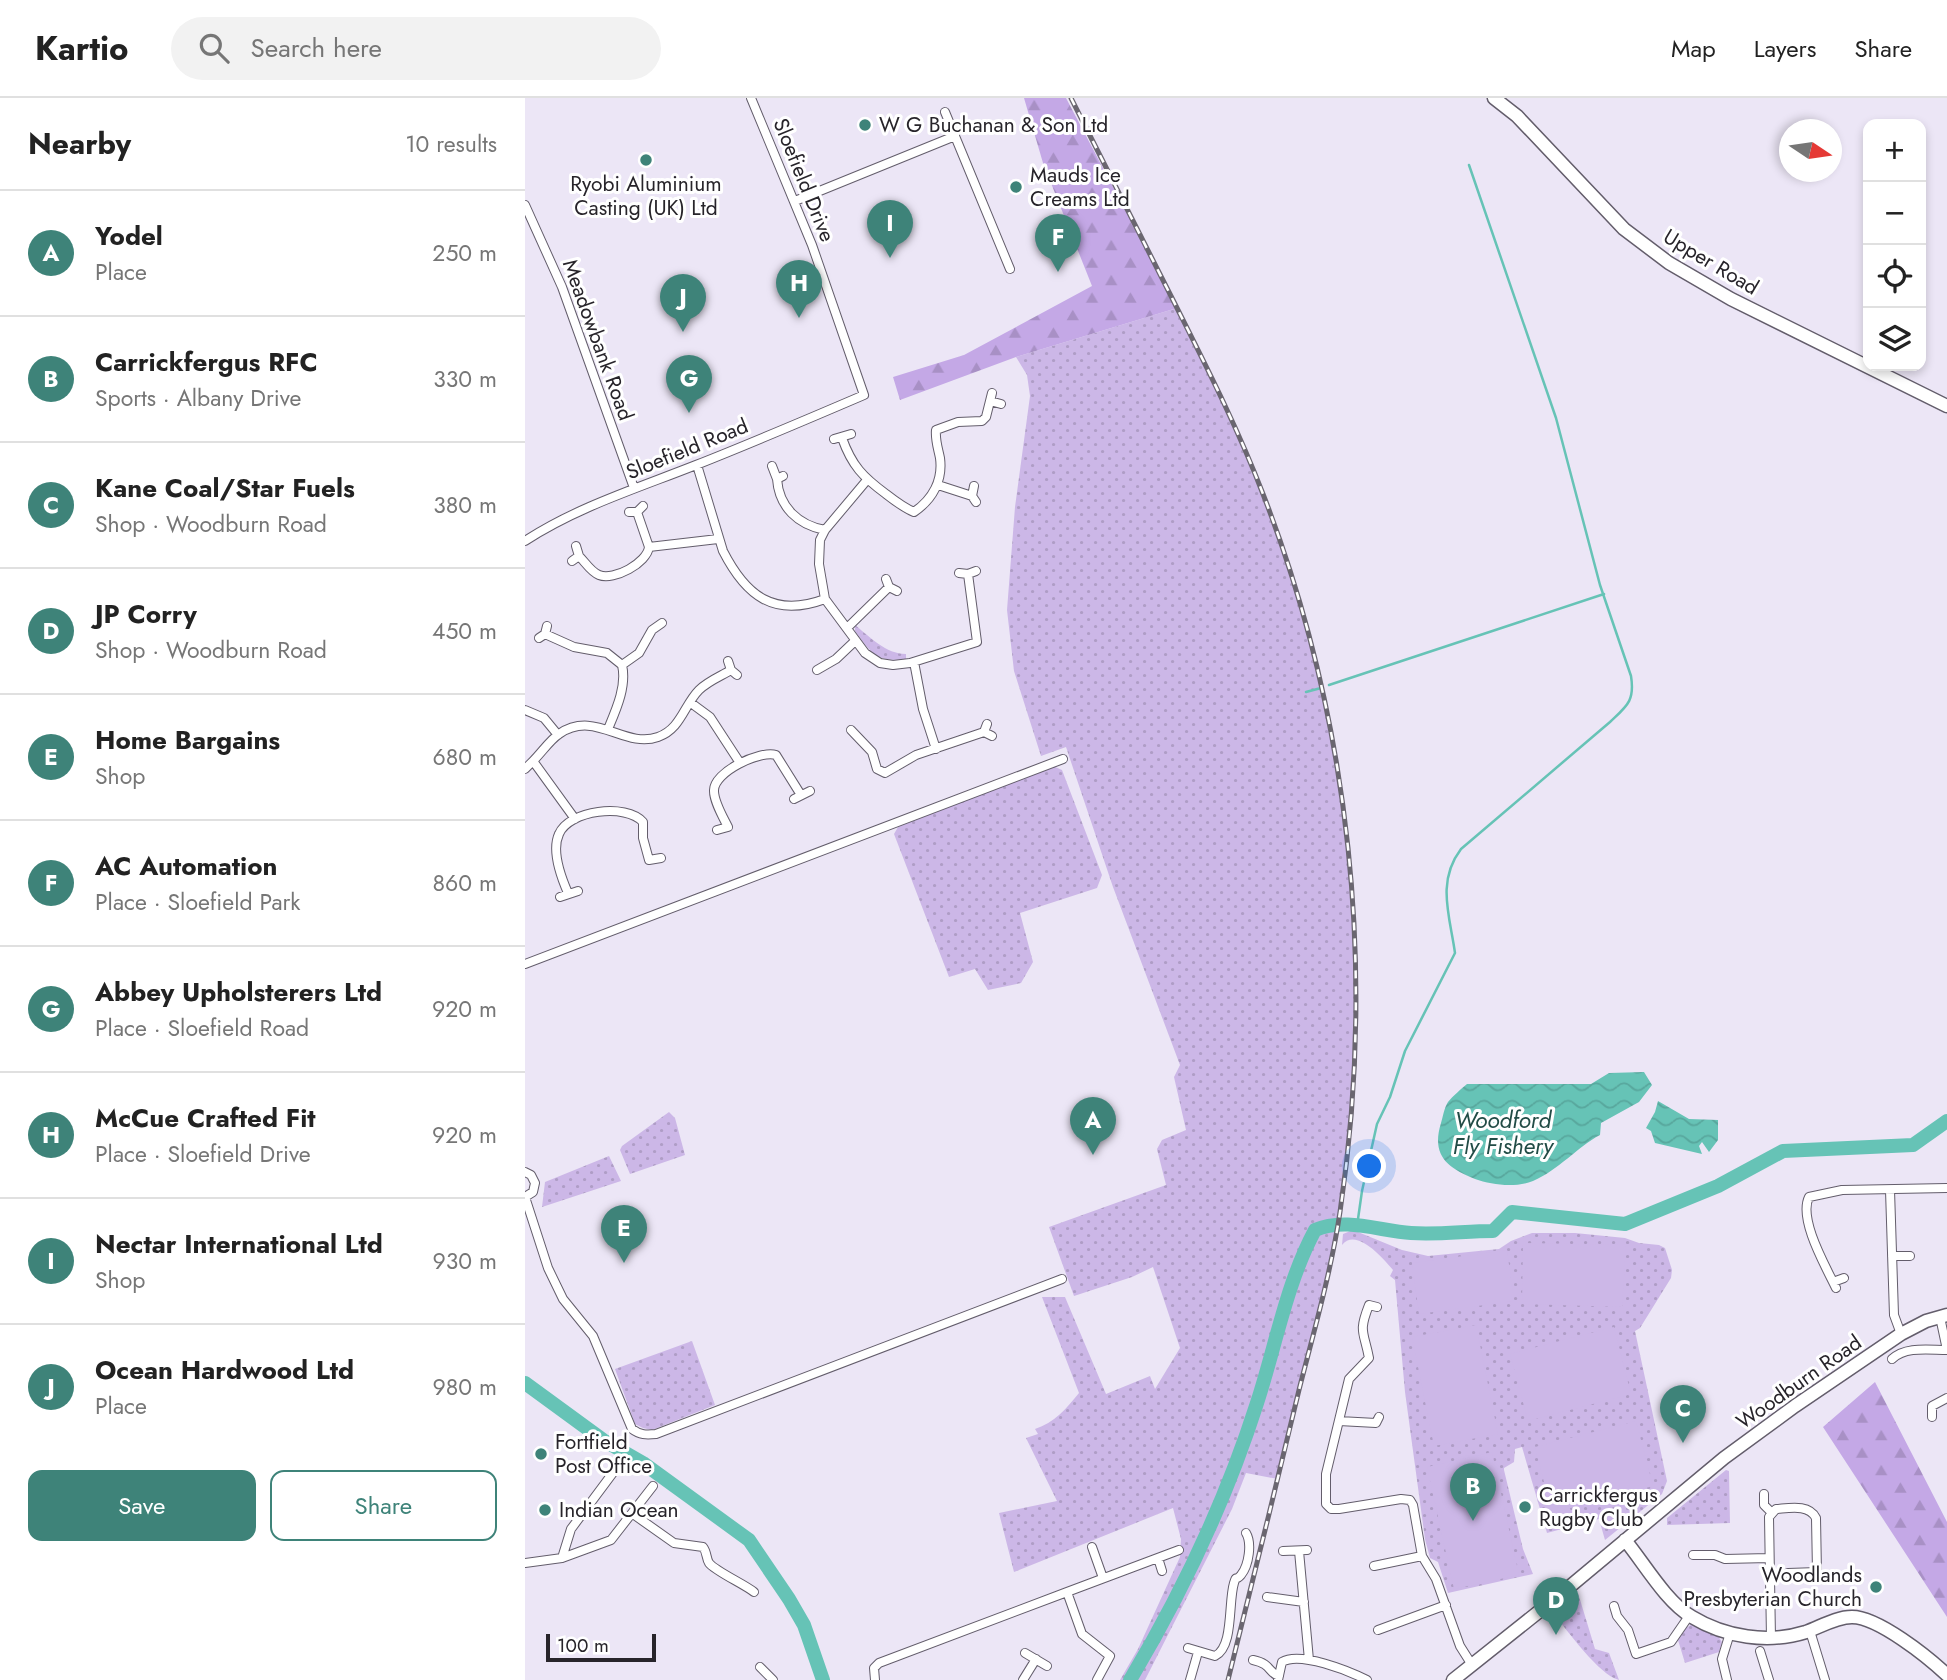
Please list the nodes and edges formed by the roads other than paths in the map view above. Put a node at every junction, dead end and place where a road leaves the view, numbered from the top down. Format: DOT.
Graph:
graph roads {
  1 [pos="751,98"];
  2 [pos="1494,98"];
  3 [pos="945,112"];
  4 [pos="955,136"];
  5 [pos="795,201"];
  6 [pos="525,205"];
  7 [pos="1010,269"];
  8 [pos="864,395"];
  9 [pos="1001,404"];
  10 [pos="1947,407"];
  11 [pos="930,419"];
  12 [pos="936,430"];
  13 [pos="842,437"];
  14 [pos="697,465"];
  15 [pos="772,466"];
  16 [pos="867,480"];
  17 [pos="938,485"];
  18 [pos="974,486"];
  19 [pos="634,488"];
  20 [pos="636,510"];
  21 [pos="825,530"];
  22 [pos="718,539"];
  23 [pos="525,541"];
  24 [pos="576,546"];
  25 [pos="649,547"];
  26 [pos="968,573"];
  27 [pos="891,585"];
  28 [pos="825,599"];
  29 [pos="663,622"];
  30 [pos="847,628"];
  31 [pos="544,633"];
  32 [pos="988,638"];
  33 [pos="855,641"];
  34 [pos="977,642"];
  35 [pos="728,661"];
  36 [pos="914,662"];
  37 [pos="622,665"];
  38 [pos="817,670"];
  39 [pos="691,703"];
  40 [pos="525,710"];
  41 [pos="608,729"];
  42 [pos="867,729"];
  43 [pos="851,730"];
  44 [pos="988,731"];
  45 [pos="558,735"];
  46 [pos="861,740"];
  47 [pos="936,749"];
  48 [pos="1063,759"];
  49 [pos="533,761"];
  50 [pos="740,764"];
  51 [pos="525,769"];
  52 [pos="810,791"];
  53 [pos="575,819"];
  54 [pos="717,830"];
  55 [pos="661,858"];
  56 [pos="578,891"];
  57 [pos="525,964"];
  58 [pos="526,1172"];
  59 [pos="1947,1188"];
  60 [pos="1890,1190"];
  61 [pos="525,1197"];
  62 [pos="1892,1256"];
  63 [pos="1910,1256"];
  64 [pos="1843,1278"];
  65 [pos="1062,1279"];
  66 [pos="1370,1304"];
  67 [pos="1943,1316"];
  68 [pos="1901,1334"];
  69 [pos="1947,1350"];
  70 [pos="1892,1359"];
  71 [pos="1947,1398"];
  72 [pos="1932,1417"];
  73 [pos="1339,1421"];
  74 [pos="1377,1424"];
  75 [pos="621,1462"];
  76 [pos="653,1486"];
  77 [pos="1764,1494"];
  78 [pos="1772,1512"];
  79 [pos="633,1514"];
  80 [pos="1246,1533"];
  81 [pos="1625,1541"];
  82 [pos="1092,1547"];
  83 [pos="1179,1550"];
  84 [pos="1283,1551"];
  85 [pos="1693,1555"];
  86 [pos="1422,1556"];
  87 [pos="562,1558"];
  88 [pos="1158,1558"];
  89 [pos="1769,1558"];
  90 [pos="525,1563"];
  91 [pos="1374,1566"];
  92 [pos="1163,1571"];
  93 [pos="1228,1573"];
  94 [pos="1788,1573"];
  95 [pos="1103,1578"];
  96 [pos="1237,1578"];
  97 [pos="1067,1591"];
  98 [pos="754,1592"];
  99 [pos="1267,1597"];
  100 [pos="1304,1602"];
  101 [pos="1446,1605"];
  102 [pos="1614,1606"];
  103 [pos="1689,1616"];
  104 [pos="1378,1630"];
  105 [pos="1810,1631"];
  106 [pos="1730,1633"];
  107 [pos="1771,1638"];
  108 [pos="1188,1648"];
  109 [pos="1198,1651"];
  110 [pos="1760,1651"];
  111 [pos="1025,1653"];
  112 [pos="1036,1659"];
  113 [pos="1253,1660"];
  114 [pos="1309,1660"];
  115 [pos="1472,1665"];
  116 [pos="1047,1666"];
  117 [pos="760,1667"];
  118 [pos="1947,1675"];
  119 [pos="1279,1678"];
  120 [pos="773,1680"];
  121 [pos="875,1680"];
  122 [pos="1023,1680"];
  123 [pos="1097,1680"];
  124 [pos="1190,1680"];
  125 [pos="1367,1680"];
  126 [pos="1453,1680"];
  127 [pos="1727,1680"];
  128 [pos="1769,1680"];
  129 [pos="1825,1680"];
  1 -- 5 [label="street, Sloefield Drive"];
  2 -- 10 [label="street, Upper Road"];
  3 -- 4 [label="street"];
  4 -- 5 [label="street"];
  4 -- 7 [label="street"];
  5 -- 8 [label="street, Sloefield Drive"];
  6 -- 19 [label="street, Meadowbank Road"];
  8 -- 14 [label="street, Sloefield Road"];
  9 -- 12 [label="street"];
  11 -- 12 [label="street"];
  12 -- 17 [label="street"];
  13 -- 16 [label="street"];
  14 -- 19 [label="street, Sloefield Road"];
  14 -- 22 [label="street"];
  15 -- 21 [label="street"];
  16 -- 17 [label="street"];
  16 -- 21 [label="street"];
  17 -- 18 [label="street"];
  19 -- 23 [label="street, Sloefield Road"];
  20 -- 25 [label="street"];
  21 -- 28 [label="street"];
  22 -- 25 [label="street"];
  22 -- 28 [label="street"];
  24 -- 25 [label="street"];
  26 -- 34 [label="street"];
  27 -- 30 [label="street"];
  28 -- 30 [label="street"];
  29 -- 37 [label="street"];
  30 -- 33 [label="street"];
  31 -- 37 [label="street"];
  32 -- 34 [label="street"];
  33 -- 36 [label="street"];
  33 -- 38 [label="street"];
  34 -- 36 [label="street"];
  35 -- 39 [label="street"];
  36 -- 47 [label="street"];
  37 -- 41 [label="street"];
  39 -- 41 [label="street"];
  39 -- 50 [label="street"];
  40 -- 45 [label="street"];
  41 -- 45 [label="street"];
  42 -- 46 [label="street"];
  43 -- 46 [label="street"];
  44 -- 47 [label="street"];
  45 -- 49 [label="street"];
  46 -- 47 [label="street"];
  48 -- 57 [label="street"];
  49 -- 51 [label="street"];
  49 -- 53 [label="street"];
  50 -- 52 [label="street"];
  50 -- 54 [label="street"];
  53 -- 55 [label="street"];
  53 -- 56 [label="street"];
  58 -- 61 [label="street"];
  59 -- 60 [label="street"];
  60 -- 62 [label="street"];
  60 -- 64 [label="street"];
  61 -- 65 [label="street"];
  62 -- 63 [label="street"];
  62 -- 68 [label="street"];
  66 -- 73 [label="street"];
  67 -- 68 [label="street, Woodburn Road"];
  67 -- 69 [label="street"];
  68 -- 81 [label="street, Woodburn Road"];
  69 -- 70 [label="street"];
  71 -- 72 [label="street"];
  73 -- 74 [label="street"];
  73 -- 86 [label="street"];
  75 -- 87 [label="street"];
  76 -- 79 [label="street"];
  77 -- 78 [label="street"];
  78 -- 89 [label="street"];
  78 -- 94 [label="street"];
  79 -- 87 [label="street"];
  79 -- 98 [label="street"];
  80 -- 96 [label="street"];
  81 -- 103 [label="street"];
  81 -- 115 [label="street, Woodburn Road"];
  82 -- 95 [label="street"];
  83 -- 88 [label="street"];
  84 -- 100 [label="street"];
  85 -- 89 [label="street"];
  86 -- 91 [label="street"];
  86 -- 101 [label="street"];
  87 -- 90 [label="street"];
  88 -- 92 [label="street"];
  88 -- 95 [label="street"];
  89 -- 107 [label="street"];
  93 -- 96 [label="street"];
  95 -- 97 [label="street"];
  96 -- 109 [label="street"];
  97 -- 121 [label="street"];
  97 -- 123 [label="street"];
  99 -- 100 [label="street"];
  100 -- 114 [label="street"];
  101 -- 104 [label="street"];
  101 -- 115 [label="street"];
  102 -- 103 [label="street"];
  103 -- 106 [label="street"];
  105 -- 107 [label="street"];
  105 -- 118 [label="street"];
  105 -- 129 [label="street"];
  106 -- 107 [label="street"];
  106 -- 127 [label="street"];
  108 -- 109 [label="street"];
  109 -- 124 [label="street"];
  110 -- 128 [label="street"];
  111 -- 112 [label="street"];
  112 -- 116 [label="street"];
  112 -- 122 [label="street"];
  113 -- 119 [label="street"];
  114 -- 119 [label="street"];
  114 -- 125 [label="street"];
  115 -- 126 [label="street, Woodburn Road"];
  117 -- 120 [label="street"];
}
